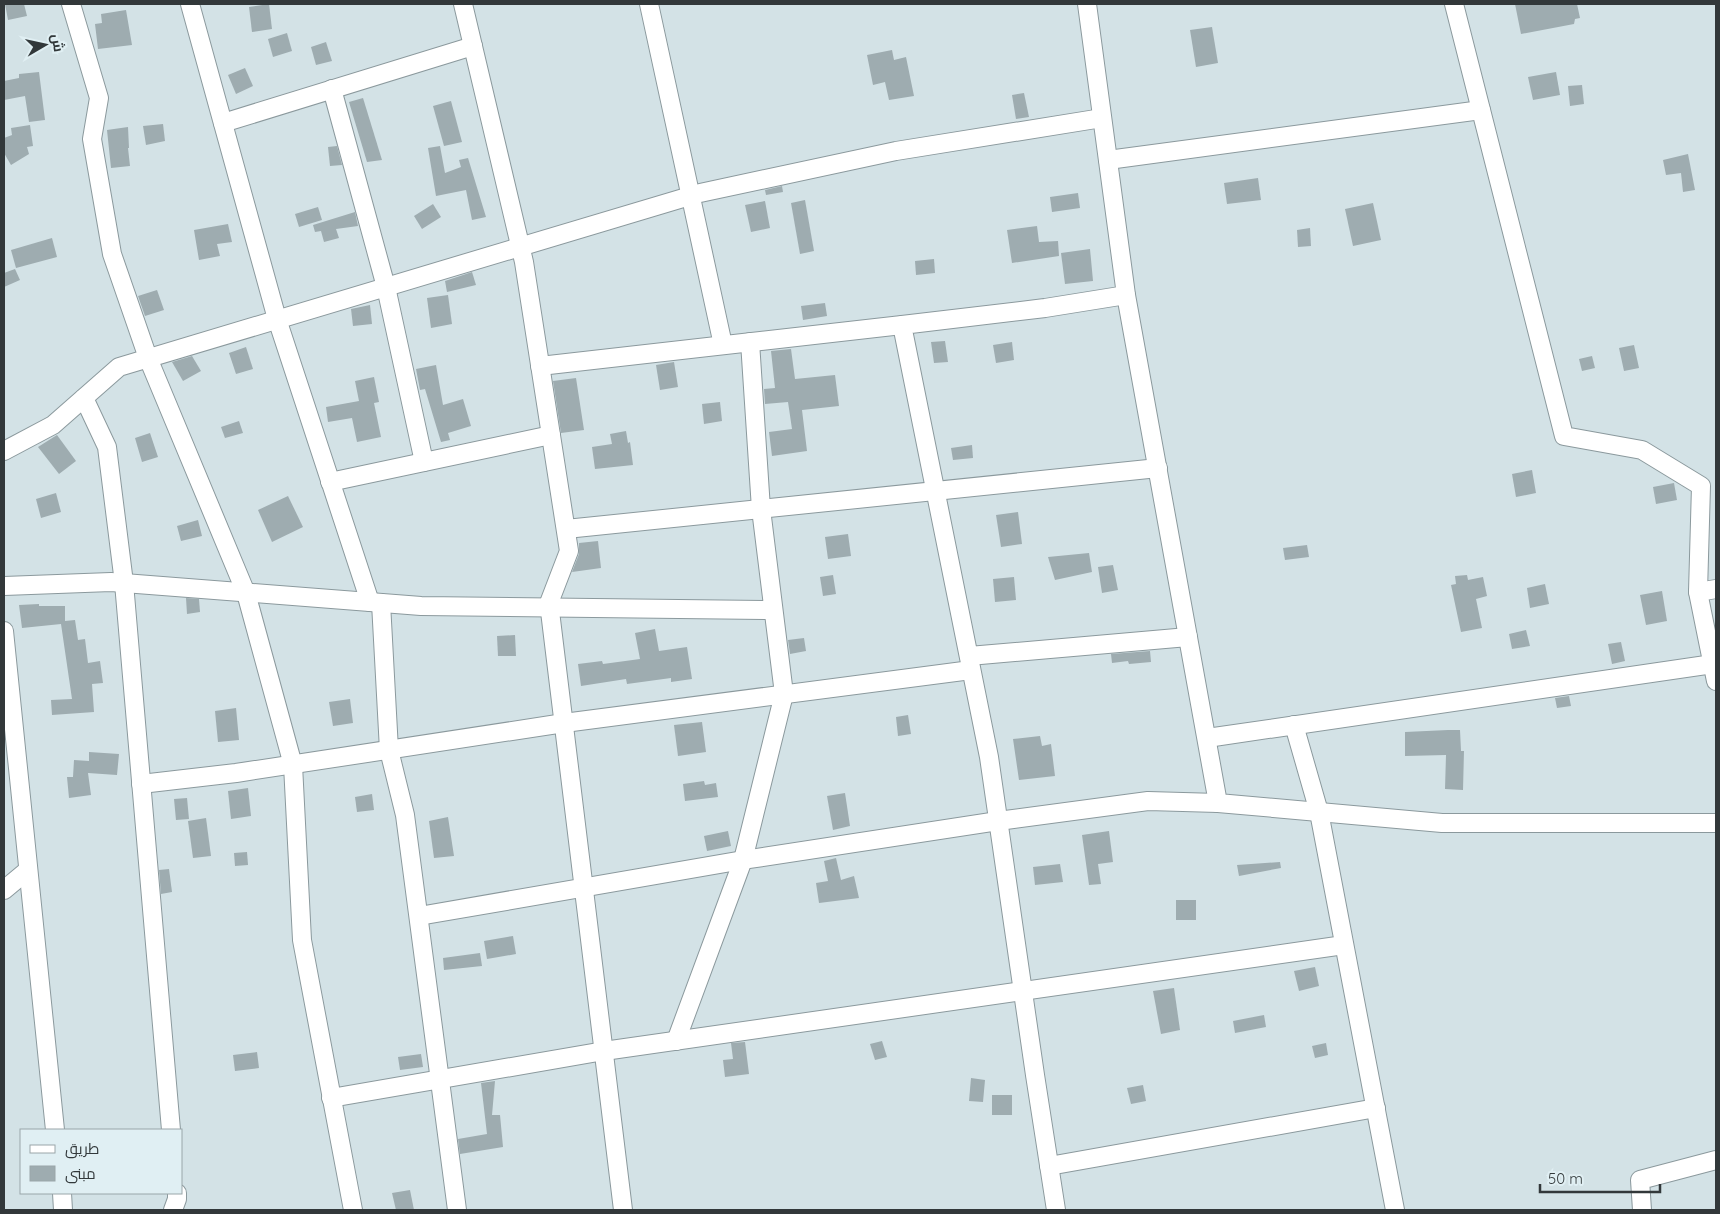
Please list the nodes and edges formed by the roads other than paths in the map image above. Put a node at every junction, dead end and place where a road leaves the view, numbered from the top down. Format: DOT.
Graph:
graph roads {
  1 [pos="70,4"];
  2 [pos="190,4"];
  3 [pos="463,4"];
  4 [pos="649,4"];
  5 [pos="1086,4"];
  6 [pos="1454,4"];
  7 [pos="473,46"];
  8 [pos="332,89"];
  9 [pos="1481,110"];
  10 [pos="1102,118"];
  11 [pos="223,122"];
  12 [pos="1108,160"];
  13 [pos="691,196"];
  14 [pos="521,248"];
  15 [pos="386,288"];
  16 [pos="1126,295"];
  17 [pos="278,320"];
  18 [pos="902,325"];
  19 [pos="750,342"];
  20 [pos="723,345"];
  21 [pos="148,358"];
  22 [pos="540,366"];
  23 [pos="84,398"];
  24 [pos="551,435"];
  25 [pos="4,451"];
  26 [pos="424,462"];
  27 [pos="1158,468"];
  28 [pos="330,482"];
  29 [pos="936,491"];
  30 [pos="761,509"];
  31 [pos="566,529"];
  32 [pos="124,583"];
  33 [pos="4,586"];
  34 [pos="1716,589"];
  35 [pos="246,592"];
  36 [pos="1698,592"];
  37 [pos="375,603"];
  38 [pos="549,608"];
  39 [pos="773,610"];
  40 [pos="4,631"];
  41 [pos="1188,637"];
  42 [pos="970,663"];
  43 [pos="1714,672"];
  44 [pos="784,694"];
  45 [pos="564,723"];
  46 [pos="1294,725"];
  47 [pos="1206,738"];
  48 [pos="389,750"];
  49 [pos="293,765"];
  50 [pos="141,784"];
  51 [pos="1218,803"];
  52 [pos="1319,812"];
  53 [pos="998,821"];
  54 [pos="1716,823"];
  55 [pos="744,860"];
  56 [pos="28,870"];
  57 [pos="584,888"];
  58 [pos="4,890"];
  59 [pos="419,916"];
  60 [pos="1344,945"];
  61 [pos="1023,992"];
  62 [pos="676,1041"];
  63 [pos="604,1051"];
  64 [pos="440,1080"];
  65 [pos="331,1098"];
  66 [pos="1376,1108"];
  67 [pos="55,1129"];
  68 [pos="171,1129"];
  69 [pos="1716,1160"];
  70 [pos="1049,1166"];
  71 [pos="62,1194"];
  72 [pos="177,1194"];
  73 [pos="63,1210"];
  74 [pos="173,1210"];
  75 [pos="353,1210"];
  76 [pos="458,1210"];
  77 [pos="623,1210"];
  78 [pos="1056,1210"];
  79 [pos="1395,1210"];
  80 [pos="1642,1210"];
  1 -- 21 [label="street"];
  2 -- 11 [label="street"];
  3 -- 7 [label="street"];
  4 -- 13 [label="street"];
  5 -- 10 [label="street"];
  6 -- 9 [label="street"];
  7 -- 8 [label="street"];
  7 -- 14 [label="street"];
  8 -- 11 [label="street"];
  8 -- 15 [label="street"];
  9 -- 12 [label="street"];
  9 -- 36 [label="street"];
  10 -- 12 [label="street"];
  10 -- 13 [label="street"];
  11 -- 17 [label="street"];
  12 -- 16 [label="street"];
  13 -- 14 [label="street"];
  13 -- 20 [label="street"];
  14 -- 15 [label="street"];
  14 -- 22 [label="street"];
  15 -- 17 [label="street"];
  15 -- 26 [label="street"];
  16 -- 18 [label="street"];
  16 -- 27 [label="street"];
  17 -- 21 [label="street"];
  17 -- 28 [label="street"];
  18 -- 19 [label="street"];
  18 -- 29 [label="street"];
  19 -- 20 [label="street"];
  19 -- 30 [label="street"];
  20 -- 22 [label="street"];
  21 -- 23 [label="street"];
  21 -- 35 [label="street"];
  22 -- 24 [label="street"];
  23 -- 25 [label="street"];
  23 -- 32 [label="street"];
  24 -- 26 [label="street"];
  24 -- 31 [label="street"];
  26 -- 28 [label="street"];
  27 -- 29 [label="street"];
  27 -- 41 [label="street"];
  28 -- 37 [label="street"];
  29 -- 30 [label="street"];
  29 -- 42 [label="street"];
  30 -- 31 [label="street"];
  30 -- 39 [label="street"];
  31 -- 38 [label="street"];
  32 -- 33 [label="street"];
  32 -- 35 [label="street"];
  32 -- 50 [label="street"];
  34 -- 36 [label="street"];
  35 -- 37 [label="street"];
  35 -- 49 [label="street"];
  36 -- 43 [label="street"];
  37 -- 38 [label="street"];
  37 -- 48 [label="street"];
  38 -- 39 [label="street"];
  38 -- 45 [label="street"];
  39 -- 44 [label="street"];
  40 -- 56 [label="street"];
  41 -- 42 [label="street"];
  41 -- 47 [label="street"];
  42 -- 44 [label="street"];
  42 -- 53 [label="street"];
  43 -- 46 [label="street"];
  44 -- 45 [label="street"];
  44 -- 55 [label="street"];
  45 -- 48 [label="street"];
  45 -- 57 [label="street"];
  46 -- 47 [label="street"];
  46 -- 52 [label="street"];
  47 -- 51 [label="street"];
  48 -- 49 [label="street"];
  48 -- 59 [label="street"];
  49 -- 50 [label="street"];
  49 -- 65 [label="street"];
  50 -- 68 [label="street"];
  51 -- 52 [label="street"];
  51 -- 53 [label="street"];
  52 -- 54 [label="street"];
  52 -- 60 [label="street"];
  53 -- 55 [label="street"];
  53 -- 61 [label="street"];
  55 -- 57 [label="street"];
  55 -- 62 [label="street"];
  56 -- 58 [label="street"];
  56 -- 67 [label="street"];
  57 -- 59 [label="street"];
  57 -- 63 [label="street"];
  59 -- 64 [label="street"];
  60 -- 61 [label="street"];
  60 -- 66 [label="street"];
  61 -- 62 [label="street"];
  61 -- 70 [label="street"];
  62 -- 63 [label="street"];
  63 -- 64 [label="street"];
  63 -- 77 [label="street"];
  64 -- 65 [label="street"];
  64 -- 76 [label="street"];
  65 -- 75 [label="street"];
  66 -- 70 [label="street"];
  66 -- 79 [label="street"];
  69 -- 80 [label="street"];
  70 -- 78 [label="street"];
  71 -- 73 [label="street"];
  72 -- 74 [label="street"];
}
